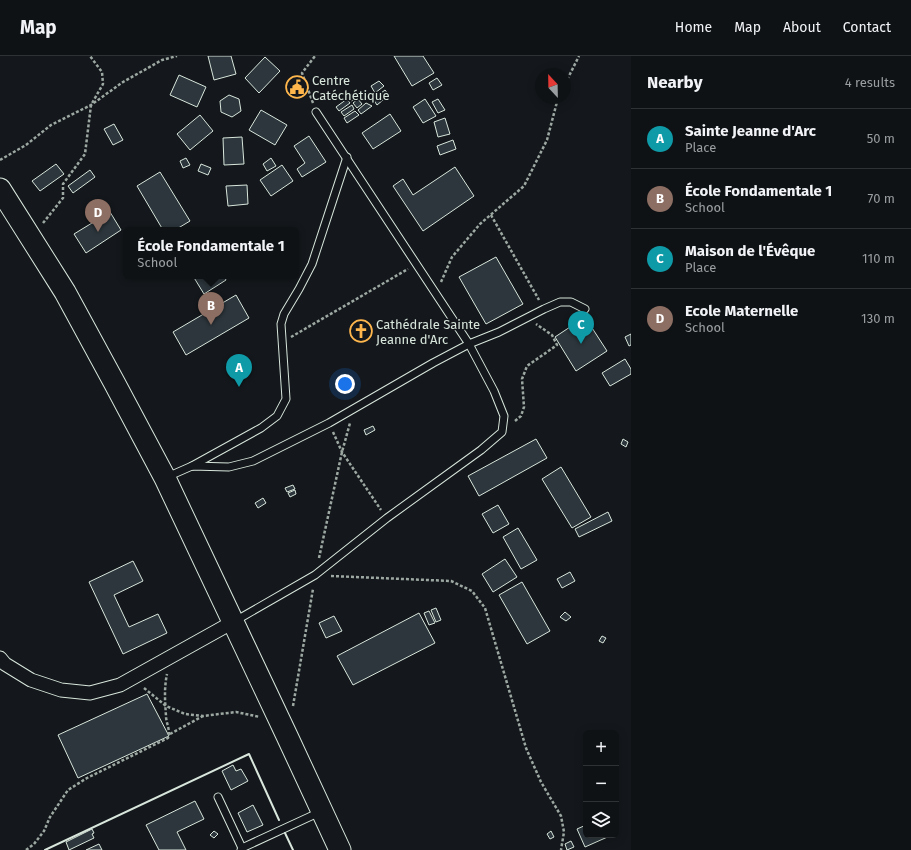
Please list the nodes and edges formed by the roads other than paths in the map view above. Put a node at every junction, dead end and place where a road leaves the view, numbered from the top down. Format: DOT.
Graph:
graph roads {
  1 [pos="316,112"];
  2 [pos="347,157"];
  3 [pos="0,188"];
  4 [pos="585,309"];
  5 [pos="469,344"];
  6 [pos="192,466"];
  7 [pos="164,478"];
  8 [pos="233,622"];
  9 [pos="0,658"];
  10 [pos="218,798"];
  11 [pos="322,811"];
  12 [pos="241,849"];
  13 [pos="340,850"];
  1 -- 2 [label="lane"];
  2 -- 5 [label="lane"];
  2 -- 6 [label="lane"];
  3 -- 7 [label="main road"];
  4 -- 5 [label="lane"];
  5 -- 6 [label="lane"];
  5 -- 8 [label="lane"];
  6 -- 7 [label="lane"];
  7 -- 8 [label="main road"];
  8 -- 9 [label="street"];
  8 -- 11 [label="main road"];
  10 -- 12 [label="lane"];
  11 -- 12 [label="lane"];
  11 -- 13 [label="main road"];
}
